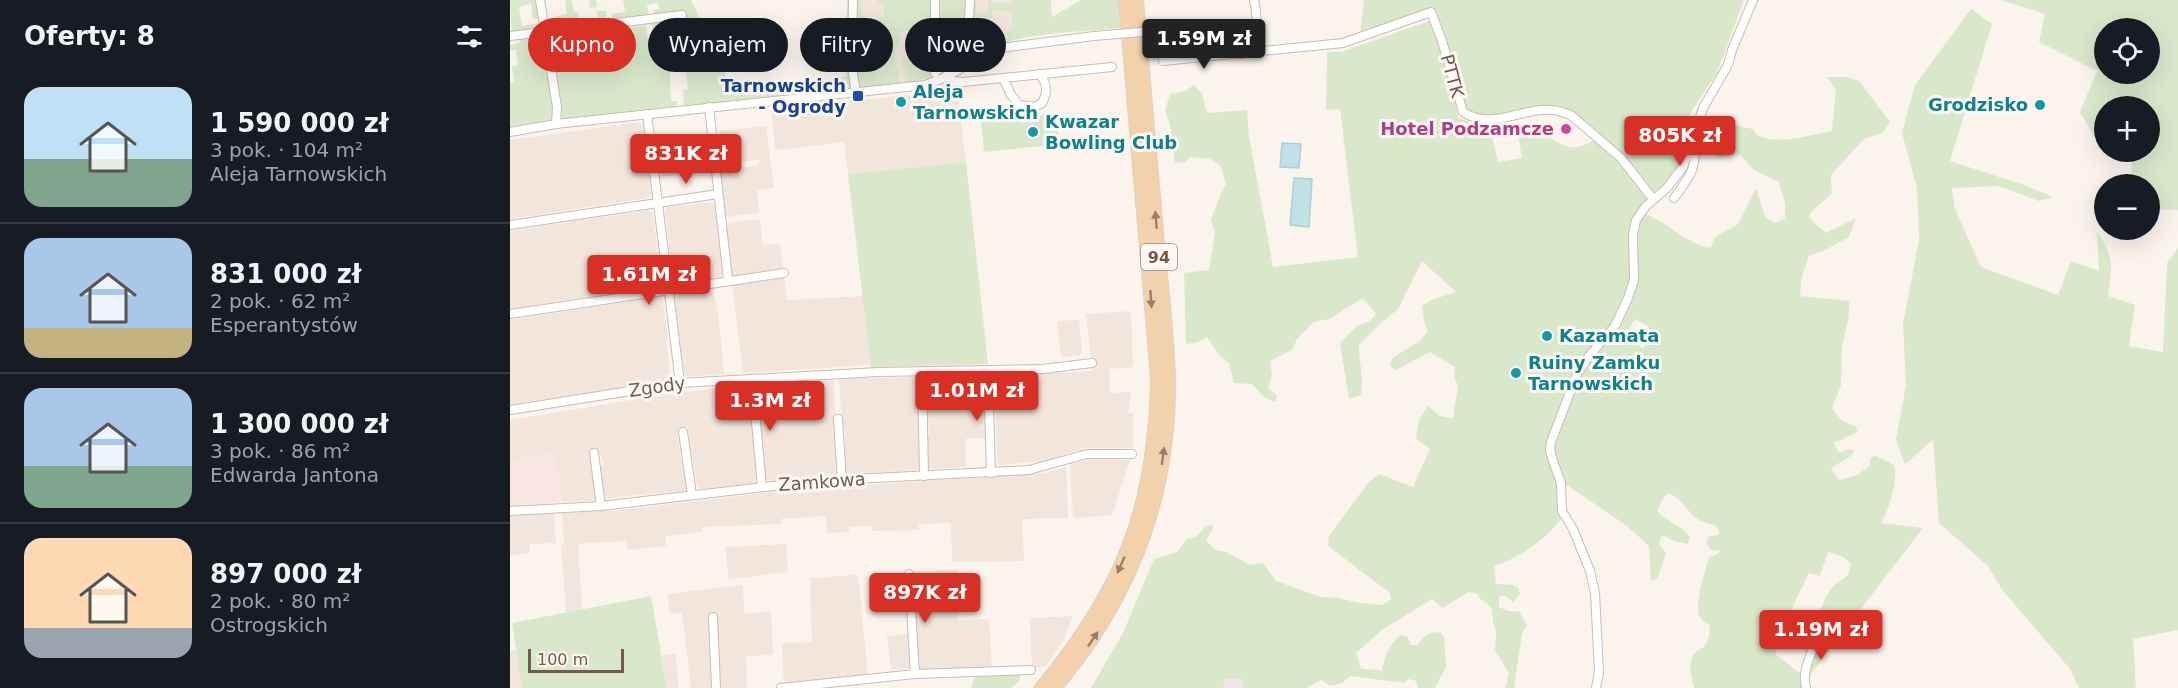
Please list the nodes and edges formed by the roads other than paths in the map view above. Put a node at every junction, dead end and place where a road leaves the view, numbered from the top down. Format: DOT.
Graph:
graph roads {
  1 [pos="540,0"];
  2 [pos="853,0"];
  3 [pos="935,0"];
  4 [pos="970,0"];
  5 [pos="1125,0"];
  6 [pos="1137,0"];
  7 [pos="1254,0"];
  8 [pos="1752,0"];
  9 [pos="682,15"];
  10 [pos="542,18"];
  11 [pos="935,18"];
  12 [pos="969,18"];
  13 [pos="636,20"];
  14 [pos="528,33"];
  15 [pos="510,36"];
  16 [pos="1242,54"];
  17 [pos="1163,61"];
  18 [pos="1112,67"];
  19 [pos="551,72"];
  20 [pos="936,72"];
  21 [pos="1040,74"];
  22 [pos="946,76"];
  23 [pos="1003,78"];
  24 [pos="934,81"];
  25 [pos="856,93"];
  26 [pos="709,107"];
  27 [pos="647,114"];
  28 [pos="1490,118"];
  29 [pos="556,124"];
  30 [pos="1496,128"];
  31 [pos="510,132"];
  32 [pos="1694,137"];
  33 [pos="718,194"];
  34 [pos="1674,198"];
  35 [pos="1653,199"];
  36 [pos="657,202"];
  37 [pos="510,225"];
  38 [pos="784,273"];
  39 [pos="728,280"];
  40 [pos="668,289"];
  41 [pos="510,314"];
  42 [pos="1092,363"];
  43 [pos="922,371"];
  44 [pos="988,371"];
  45 [pos="752,379"];
  46 [pos="680,383"];
  47 [pos="510,410"];
  48 [pos="838,419"];
  49 [pos="682,432"];
  50 [pos="594,453"];
  51 [pos="1132,454"];
  52 [pos="991,472"];
  53 [pos="924,476"];
  54 [pos="842,480"];
  55 [pos="762,487"];
  56 [pos="692,495"];
  57 [pos="601,506"];
  58 [pos="510,511"];
  59 [pos="909,574"];
  60 [pos="713,616"];
  61 [pos="1819,636"];
  62 [pos="1031,670"];
  63 [pos="915,674"];
  64 [pos="716,688"];
  65 [pos="781,688"];
  66 [pos="1041,688"];
  67 [pos="1055,688"];
  68 [pos="1596,688"];
  69 [pos="1806,688"];
  1 -- 10 [label="street"];
  2 -- 25 [label="street"];
  3 -- 11 [label="street"];
  4 -- 12 [label="street"];
  5 -- 66 [label="main road, 94, one-way"];
  67 -- 6 [label="main road, 94, one-way"];
  7 -- 16 [label="street"];
  8 -- 32 [label="street"];
  9 -- 13 [label="street"];
  14 -- 15 [label="street"];
  16 -- 17 [label="street"];
  16 -- 22 [label="street, bridge"];
  16 -- 28 [label="street, PTTK"];
  18 -- 21 [label="street"];
  19 -- 29 [label="street"];
  20 -- 24 [label="street"];
  21 -- 23 [label="street"];
  21 -- 23 [label="street"];
  22 -- 23 [label="street"];
  22 -- 24 [label="street"];
  24 -- 25 [label="street"];
  25 -- 26 [label="street"];
  26 -- 27 [label="street"];
  26 -- 33 [label="street"];
  27 -- 29 [label="street"];
  27 -- 36 [label="street"];
  28 -- 30 [label="street"];
  28 -- 35 [label="street, PTTK"];
  29 -- 31 [label="street"];
  32 -- 34 [label="street"];
  32 -- 35 [label="street"];
  33 -- 36 [label="street"];
  33 -- 39 [label="street"];
  35 -- 68 [label="street"];
  36 -- 37 [label="street"];
  36 -- 40 [label="street"];
  38 -- 39 [label="street"];
  39 -- 40 [label="street"];
  40 -- 41 [label="street"];
  40 -- 46 [label="street"];
  42 -- 44 [label="street, Zgody"];
  43 -- 44 [label="street, Zgody"];
  43 -- 45 [label="street, Zgody"];
  43 -- 53 [label="street"];
  44 -- 52 [label="street"];
  45 -- 46 [label="street, Zgody"];
  45 -- 55 [label="street"];
  46 -- 47 [label="street, Zgody"];
  48 -- 54 [label="street"];
  49 -- 56 [label="street"];
  50 -- 57 [label="street"];
  51 -- 52 [label="street, Zamkowa"];
  52 -- 53 [label="street, Zamkowa"];
  53 -- 54 [label="street, Zamkowa"];
  54 -- 55 [label="street, Zamkowa"];
  55 -- 56 [label="street, Zamkowa"];
  56 -- 57 [label="street, Zamkowa"];
  57 -- 58 [label="street, Zamkowa"];
  59 -- 63 [label="street"];
  60 -- 64 [label="street"];
  61 -- 69 [label="street"];
  62 -- 63 [label="street"];
  63 -- 65 [label="street"];
}
